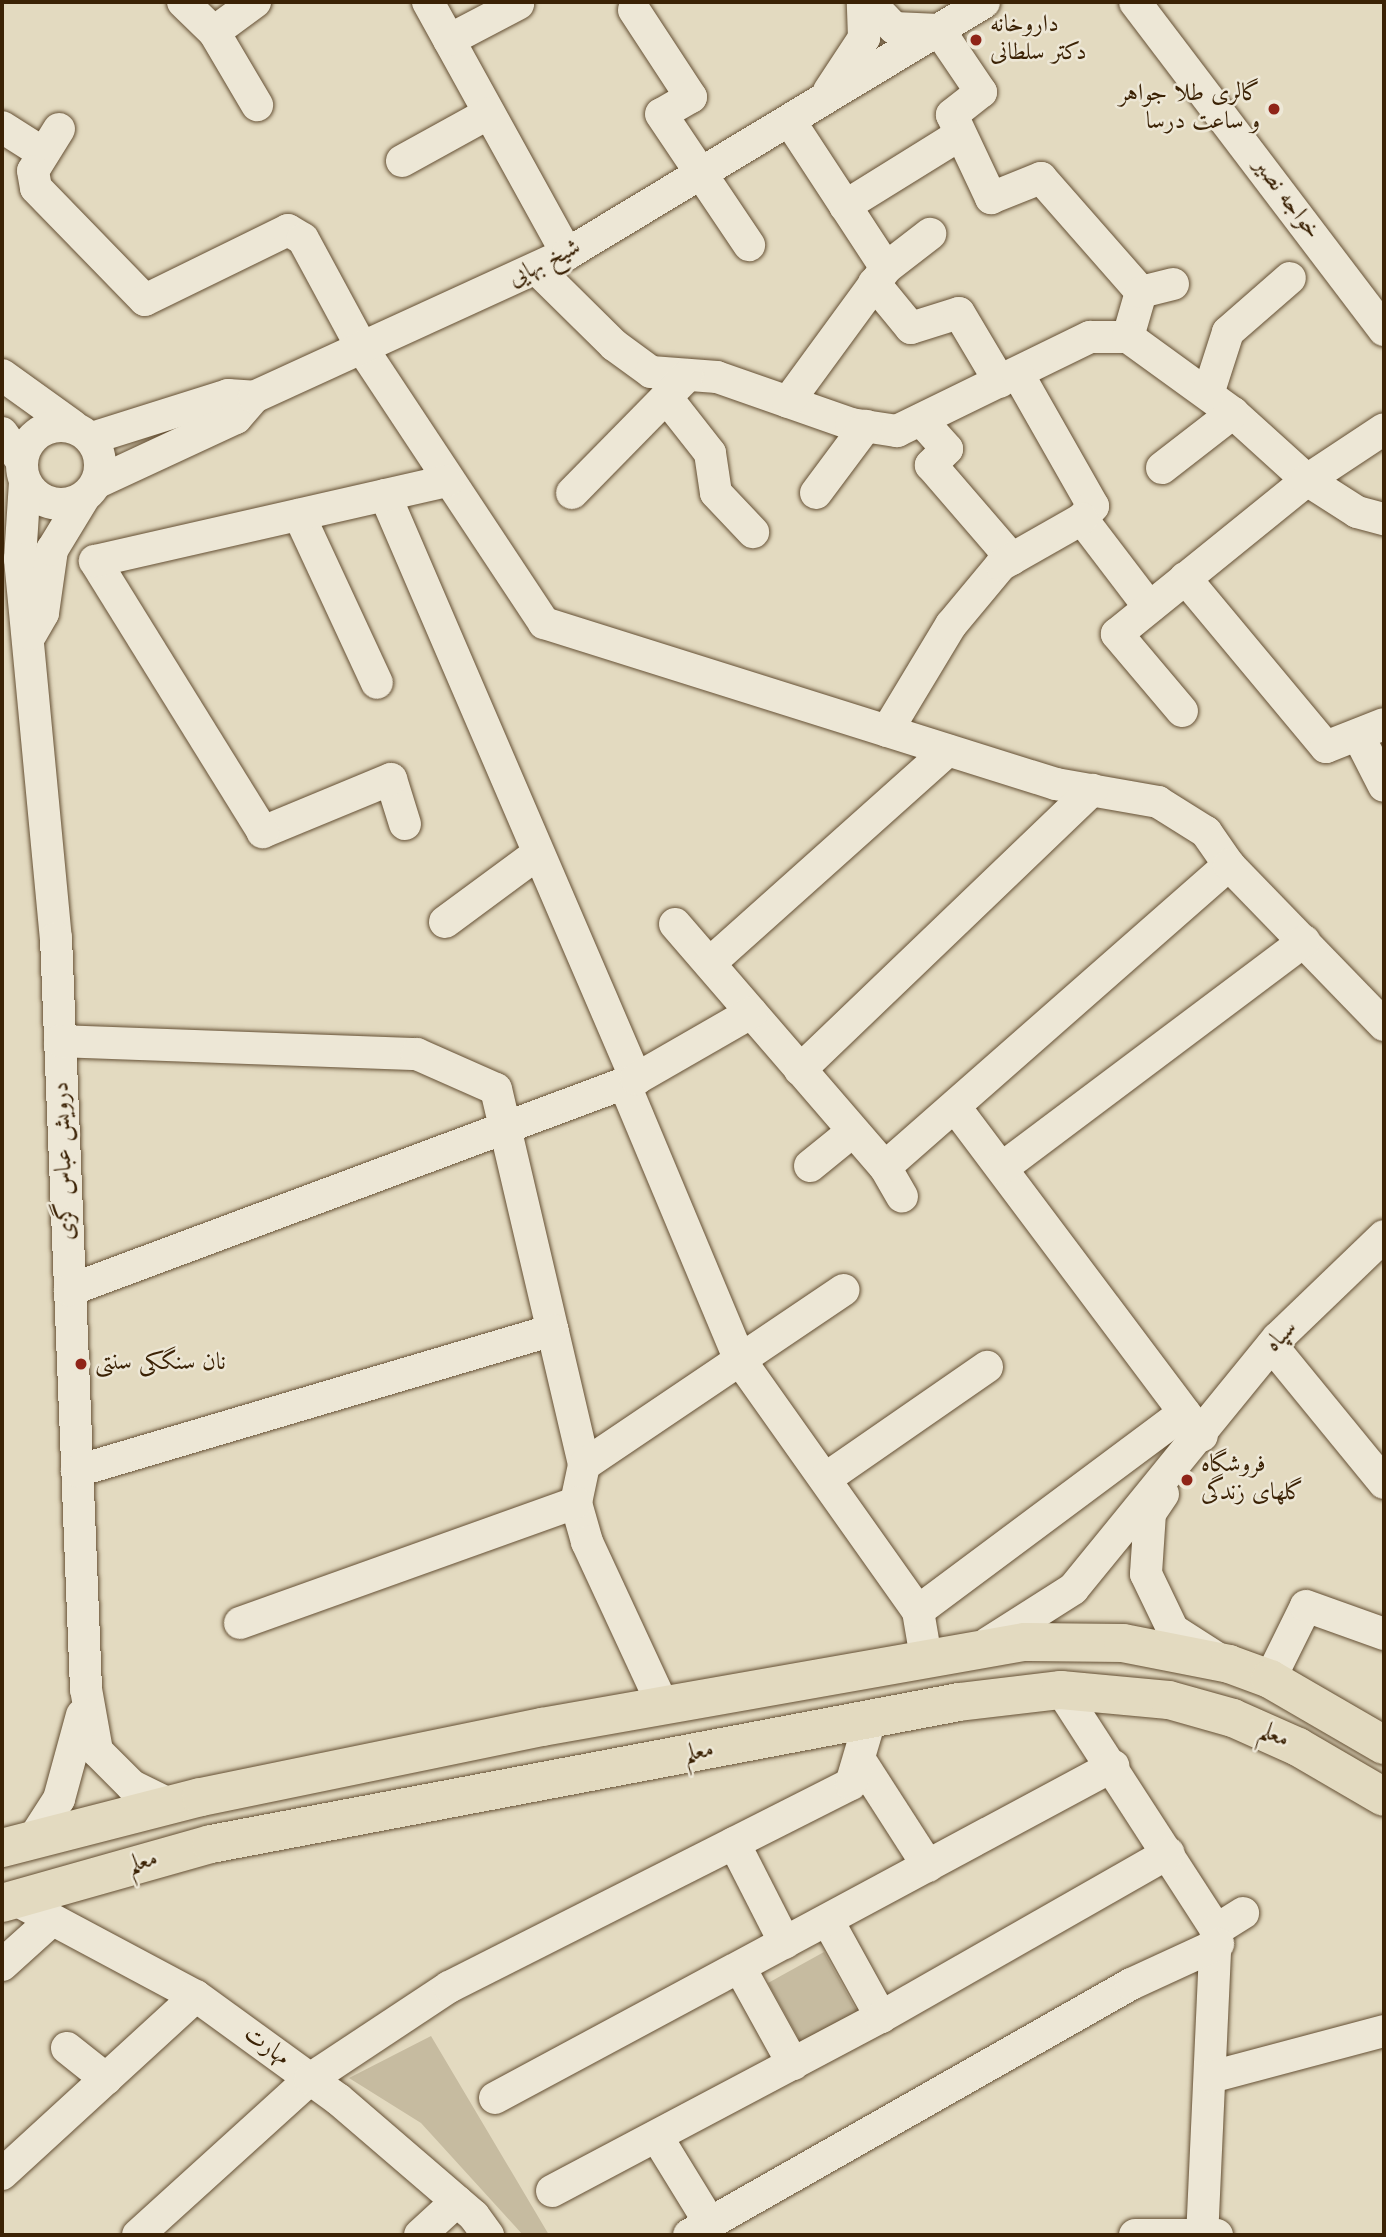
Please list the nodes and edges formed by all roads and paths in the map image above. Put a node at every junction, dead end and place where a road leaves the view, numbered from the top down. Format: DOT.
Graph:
graph roads {
  1 [pos="183,2"];
  2 [pos="255,2"];
  3 [pos="428,2"];
  4 [pos="863,2"];
  5 [pos="869,2"];
  6 [pos="984,2"];
  7 [pos="1135,2"];
  8 [pos="518,4"];
  9 [pos="634,10"];
  10 [pos="939,30"];
  11 [pos="214,32"];
  12 [pos="449,40"];
  13 [pos="821,101"];
  14 [pos="257,105"];
  15 [pos="489,113"];
  16 [pos="791,123"];
  17 [pos="2,127"];
  18 [pos="958,136"];
  19 [pos="402,161"];
  20 [pos="699,179"];
  21 [pos="845,206"];
  22 [pos="930,234"];
  23 [pos="749,245"];
  24 [pos="567,254"];
  25 [pos="537,270"];
  26 [pos="880,275"];
  27 [pos="1290,278"];
  28 [pos="1173,285"];
  29 [pos="1141,292"];
  30 [pos="1384,330"];
  31 [pos="1128,337"];
  32 [pos="362,348"];
  33 [pos="2,374"];
  34 [pos="688,375"];
  35 [pos="1009,378"];
  36 [pos="254,397"];
  37 [pos="666,397"];
  38 [pos="788,402"];
  39 [pos="1220,403"];
  40 [pos="921,420"];
  41 [pos="866,426"];
  42 [pos="1384,429"];
  43 [pos="82,432"];
  44 [pos="2,433"];
  45 [pos="1162,468"];
  46 [pos="23,471"];
  47 [pos="1307,480"];
  48 [pos="447,481"];
  49 [pos="91,490"];
  50 [pos="572,493"];
  51 [pos="816,493"];
  52 [pos="385,495"];
  53 [pos="299,515"];
  54 [pos="1082,519"];
  55 [pos="1384,519"];
  56 [pos="753,532"];
  57 [pos="1012,559"];
  58 [pos="1185,578"];
  59 [pos="1149,607"];
  60 [pos="31,634"];
  61 [pos="377,683"];
  62 [pos="1182,711"];
  63 [pos="1371,729"];
  64 [pos="887,731"];
  65 [pos="948,750"];
  66 [pos="1384,786"];
  67 [pos="1092,790"];
  68 [pos="405,824"];
  69 [pos="536,855"];
  70 [pos="1229,866"];
  71 [pos="445,922"];
  72 [pos="675,924"];
  73 [pos="1304,941"];
  74 [pos="710,963"];
  75 [pos="751,1013"];
  76 [pos="1382,1018"];
  77 [pos="60,1041"];
  78 [pos="800,1070"];
  79 [pos="630,1081"];
  80 [pos="955,1107"];
  81 [pos="506,1125"];
  82 [pos="853,1131"];
  83 [pos="810,1166"];
  84 [pos="885,1167"];
  85 [pos="1002,1168"];
  86 [pos="902,1196"];
  87 [pos="1384,1236"];
  88 [pos="70,1290"];
  89 [pos="843,1290"];
  90 [pos="553,1330"];
  91 [pos="1272,1346"];
  92 [pos="740,1360"];
  93 [pos="987,1367"];
  94 [pos="1193,1432"];
  95 [pos="584,1465"];
  96 [pos="77,1471"];
  97 [pos="825,1479"];
  98 [pos="1384,1483"];
  99 [pos="576,1503"];
  100 [pos="918,1611"];
  101 [pos="240,1623"];
  102 [pos="1384,1634"];
  103 [pos="980,1647"];
  104 [pos="926,1658"];
  105 [pos="1229,1664"];
  106 [pos="1270,1679"];
  107 [pos="86,1689"];
  108 [pos="1061,1690"];
  109 [pos="663,1706"];
  110 [pos="870,1720"];
  111 [pos="542,1727"];
  112 [pos="1384,1745"];
  113 [pos="860,1760"];
  114 [pos="1113,1766"];
  115 [pos="1384,1797"];
  116 [pos="171,1805"];
  117 [pos="404,1811"];
  118 [pos="734,1843"];
  119 [pos="17,1844"];
  120 [pos="1169,1853"];
  121 [pos="928,1866"];
  122 [pos="8,1901"];
  123 [pos="1243,1913"];
  124 [pos="52,1920"];
  125 [pos="828,1921"];
  126 [pos="1217,1937"];
  127 [pos="785,1943"];
  128 [pos="2,1965"];
  129 [pos="740,1968"];
  130 [pos="196,1996"];
  131 [pos="881,2017"];
  132 [pos="1384,2031"];
  133 [pos="67,2048"];
  134 [pos="793,2064"];
  135 [pos="1211,2077"];
  136 [pos="106,2079"];
  137 [pos="310,2079"];
  138 [pos="495,2098"];
  139 [pos="657,2137"];
  140 [pos="2,2174"];
  141 [pos="552,2191"];
  142 [pos="457,2201"];
  143 [pos="699,2229"];
  144 [pos="138,2235"];
  145 [pos="420,2235"];
  146 [pos="488,2235"];
  147 [pos="1135,2235"];
  148 [pos="1202,2235"];
  149 [pos="1217,2235"];
  1 -- 11 [label="street"];
  2 -- 11 [label="street"];
  3 -- 12 [label="street"];
  4 -- 13 [label="street, شیخ بهایی"];
  5 -- 10 [label="street"];
  6 -- 10 [label="street, شیخ بهایی"];
  7 -- 30 [label="street, خواجه نصیر"];
  8 -- 12 [label="street"];
  9 -- 20 [label="street"];
  10 -- 13 [label="street, شیخ بهایی"];
  10 -- 18 [label="street"];
  11 -- 14 [label="street"];
  12 -- 15 [label="street"];
  13 -- 16 [label="street, شیخ بهایی"];
  15 -- 19 [label="street"];
  15 -- 24 [label="street"];
  16 -- 20 [label="street, شیخ بهایی"];
  16 -- 21 [label="street"];
  17 -- 32 [label="street"];
  18 -- 21 [label="street"];
  18 -- 29 [label="street"];
  20 -- 23 [label="street"];
  20 -- 24 [label="street, شیخ بهایی"];
  21 -- 26 [label="street"];
  22 -- 26 [label="street"];
  24 -- 25 [label="street, شیخ بهایی"];
  25 -- 32 [label="street, شیخ بهایی"];
  25 -- 34 [label="street"];
  26 -- 35 [label="street"];
  26 -- 38 [label="street"];
  27 -- 39 [label="street"];
  28 -- 29 [label="street"];
  29 -- 31 [label="street"];
  31 -- 35 [label="street"];
  31 -- 39 [label="street"];
  32 -- 36 [label="street, شیخ بهایی"];
  32 -- 48 [label="street"];
  33 -- 43 [label="street"];
  34 -- 37 [label="street"];
  34 -- 38 [label="street"];
  35 -- 40 [label="street"];
  35 -- 54 [label="street"];
  36 -- 43 [label="street, شیخ بهایی"];
  36 -- 49 [label="street, شیخ بهایی"];
  37 -- 50 [label="street"];
  37 -- 56 [label="street"];
  38 -- 41 [label="street"];
  39 -- 45 [label="street"];
  39 -- 47 [label="street"];
  40 -- 41 [label="street"];
  40 -- 57 [label="street"];
  41 -- 51 [label="street"];
  42 -- 47 [label="street"];
  43 -- 46 [label="street"];
  43 -- 49 [label="street"];
  44 -- 46 [label="street"];
  46 -- 49 [label="street"];
  46 -- 60 [label="street, درویش عباس گزی"];
  47 -- 55 [label="street"];
  47 -- 58 [label="street"];
  48 -- 52 [label="street"];
  48 -- 64 [label="street"];
  49 -- 60 [label="street, درویش عباس گزی"];
  52 -- 53 [label="street"];
  52 -- 69 [label="street"];
  53 -- 61 [label="street"];
  53 -- 68 [label="street"];
  54 -- 57 [label="street"];
  54 -- 59 [label="street"];
  57 -- 64 [label="street"];
  58 -- 59 [label="street"];
  58 -- 63 [label="street"];
  59 -- 62 [label="street"];
  60 -- 77 [label="street, درویش عباس گزی"];
  63 -- 66 [label="street"];
  64 -- 65 [label="street"];
  65 -- 67 [label="street"];
  65 -- 74 [label="street"];
  67 -- 70 [label="street"];
  67 -- 78 [label="street"];
  69 -- 71 [label="street"];
  69 -- 79 [label="street"];
  70 -- 73 [label="street"];
  70 -- 80 [label="street"];
  72 -- 74 [label="street"];
  73 -- 76 [label="street"];
  73 -- 85 [label="street"];
  74 -- 75 [label="street"];
  75 -- 78 [label="street"];
  75 -- 79 [label="street"];
  77 -- 81 [label="street"];
  77 -- 88 [label="street, درویش عباس گزی"];
  78 -- 82 [label="street"];
  79 -- 81 [label="street"];
  79 -- 92 [label="street"];
  80 -- 84 [label="street"];
  80 -- 85 [label="street"];
  81 -- 88 [label="street"];
  81 -- 90 [label="street"];
  82 -- 83 [label="street"];
  82 -- 84 [label="street"];
  84 -- 86 [label="street"];
  85 -- 94 [label="street"];
  87 -- 91 [label="street, سپاه"];
  88 -- 96 [label="street, درویش عباس گزی"];
  89 -- 92 [label="street"];
  90 -- 95 [label="street"];
  90 -- 96 [label="street"];
  91 -- 94 [label="street, سپاه"];
  91 -- 98 [label="street"];
  92 -- 95 [label="street"];
  92 -- 97 [label="street"];
  93 -- 97 [label="street"];
  94 -- 100 [label="street"];
  94 -- 103 [label="street"];
  94 -- 105 [label="street"];
  95 -- 99 [label="street"];
  96 -- 107 [label="street, درویش عباس گزی"];
  97 -- 100 [label="street"];
  99 -- 101 [label="street"];
  99 -- 109 [label="street"];
  100 -- 104 [label="street"];
  102 -- 106 [label="street"];
  103 -- 104 [label="main road, معلم"];
  103 -- 105 [label="main road, معلم"];
  104 -- 109 [label="main road, معلم"];
  105 -- 106 [label="main road, معلم"];
  106 -- 112 [label="main road, معلم"];
  107 -- 116 [label="street"];
  107 -- 119 [label="street"];
  108 -- 110 [label="main road, معلم"];
  108 -- 114 [label="street"];
  108 -- 115 [label="main road, معلم"];
  109 -- 111 [label="main road, معلم"];
  110 -- 113 [label="street"];
  110 -- 117 [label="main road, معلم"];
  111 -- 116 [label="main road, معلم"];
  111 -- 117 [label="main road"];
  113 -- 118 [label="street"];
  113 -- 121 [label="street"];
  114 -- 120 [label="street"];
  114 -- 121 [label="street"];
  116 -- 119 [label="main road, معلم"];
  117 -- 122 [label="main road, معلم"];
  118 -- 127 [label="street"];
  118 -- 137 [label="street"];
  120 -- 126 [label="street"];
  120 -- 131 [label="street"];
  121 -- 125 [label="street"];
  122 -- 124 [label="street, مهارت"];
  123 -- 126 [label="street"];
  124 -- 128 [label="street"];
  124 -- 130 [label="street, مهارت"];
  125 -- 127 [label="street"];
  125 -- 131 [label="street"];
  126 -- 135 [label="street"];
  126 -- 143 [label="street"];
  127 -- 129 [label="street"];
  129 -- 134 [label="street"];
  129 -- 138 [label="street"];
  130 -- 136 [label="street"];
  130 -- 137 [label="street, مهارت"];
  131 -- 134 [label="street"];
  132 -- 135 [label="street"];
  133 -- 136 [label="street"];
  134 -- 139 [label="street"];
  135 -- 148 [label="street"];
  136 -- 140 [label="street"];
  137 -- 142 [label="street, مهارت"];
  137 -- 144 [label="street"];
  139 -- 141 [label="street"];
  139 -- 143 [label="street"];
  142 -- 145 [label="street"];
  142 -- 146 [label="street, مهارت"];
  147 -- 148 [label="street"];
  148 -- 149 [label="street"];
}
